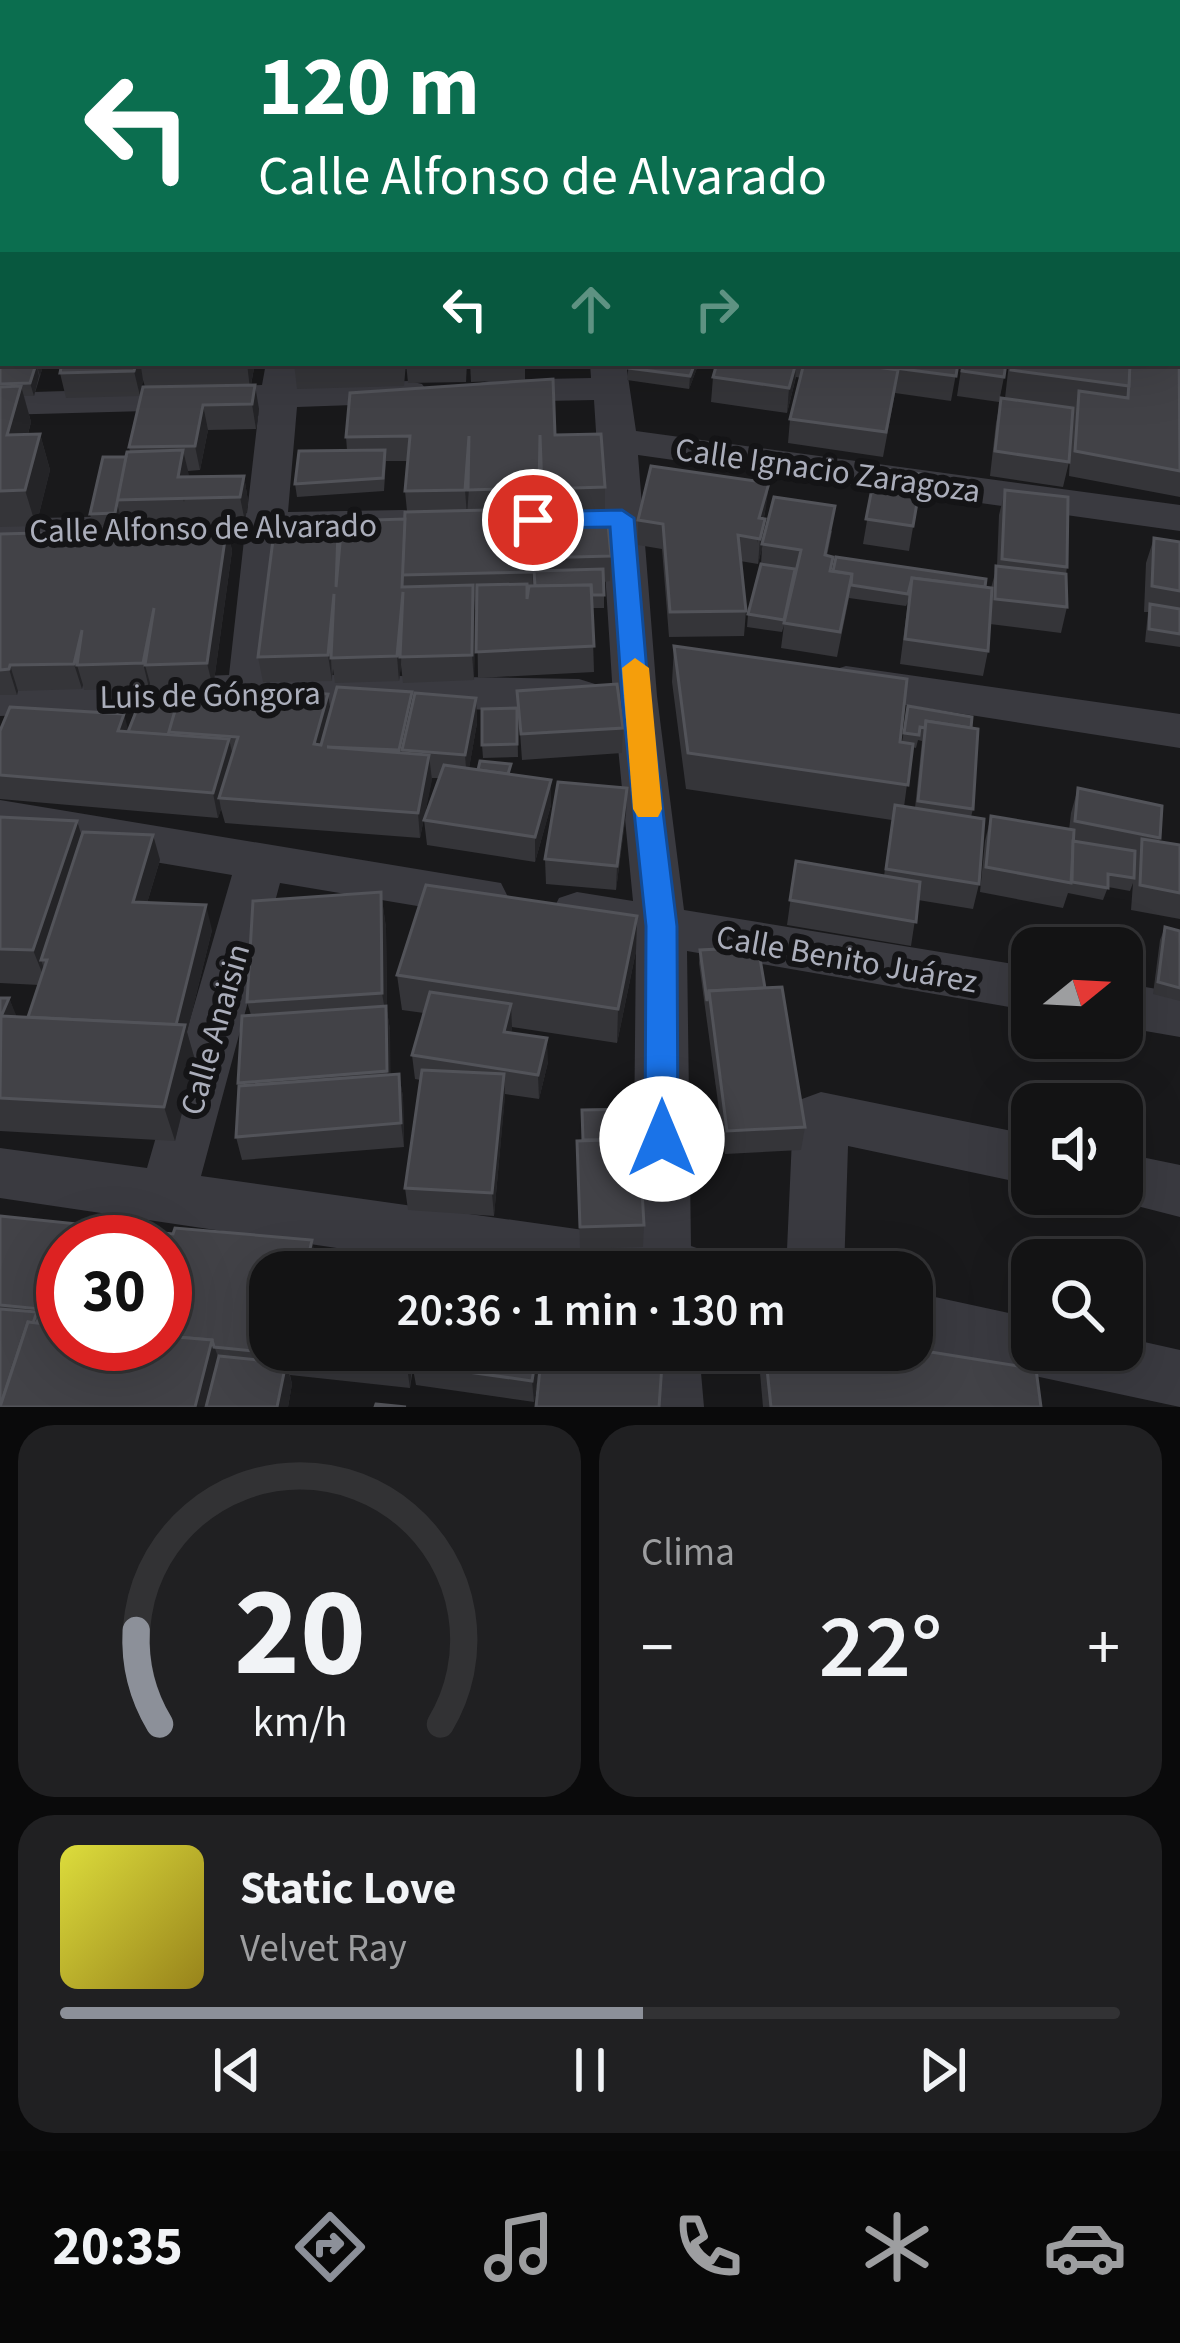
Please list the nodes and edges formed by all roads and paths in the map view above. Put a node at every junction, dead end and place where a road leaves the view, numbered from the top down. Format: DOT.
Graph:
graph roads {
  1 [pos="609,376"];
  2 [pos="281,379"];
  3 [pos="0,404"];
  4 [pos="618,440"];
  5 [pos="1180,518"];
  6 [pos="433,522"];
  7 [pos="267,525"];
  8 [pos="0,532"];
  9 [pos="683,659"];
  10 [pos="635,674"];
  11 [pos="801,676"];
  12 [pos="250,690"];
  13 [pos="0,700"];
  14 [pos="1180,731"];
  15 [pos="0,818"];
  16 [pos="261,861"];
  17 [pos="661,926"];
  18 [pos="1011,985"];
  19 [pos="1143,1009"];
  20 [pos="1180,1015"];
  21 [pos="1011,1156"];
  22 [pos="0,1172"];
  23 [pos="1143,1183"];
  24 [pos="1180,1191"];
  25 [pos="166,1197"];
  26 [pos="540,1251"];
  27 [pos="670,1251"];
  28 [pos="816,1251"];
  29 [pos="933,1327"];
  30 [pos="1011,1343"];
  31 [pos="670,1371"];
  32 [pos="1139,1371"];
  33 [pos="1180,1380"];
  34 [pos="673,1407"];
  1 -- 2 [label="street"];
  1 -- 4 [label="street"];
  2 -- 3 [label="street"];
  2 -- 7 [label="street"];
  4 -- 5 [label="street, Calle Ignacio Zaragoza"];
  4 -- 10 [label="street"];
  6 -- 7 [label="street, Calle Alfonso de Alvarado"];
  7 -- 8 [label="street, Calle Alfonso de Alvarado"];
  7 -- 12 [label="street"];
  9 -- 10 [label="street, Luis de Góngora"];
  10 -- 12 [label="street, Luis de Góngora"];
  10 -- 17 [label="street"];
  11 -- 14 [label="street"];
  12 -- 13 [label="street, Luis de Góngora"];
  15 -- 16 [label="street, Calle Benito Juárez"];
  16 -- 17 [label="street, Calle Benito Juárez"];
  16 -- 25 [label="street, Calle Anaisin"];
  17 -- 18 [label="street, Calle Benito Juárez"];
  17 -- 27 [label="street"];
  19 -- 20 [label="street"];
  21 -- 28 [label="street"];
  22 -- 25 [label="street"];
  23 -- 24 [label="street"];
  25 -- 26 [label="street"];
  29 -- 30 [label="street"];
  31 -- 34 [label="street"];
  32 -- 33 [label="street"];
}
